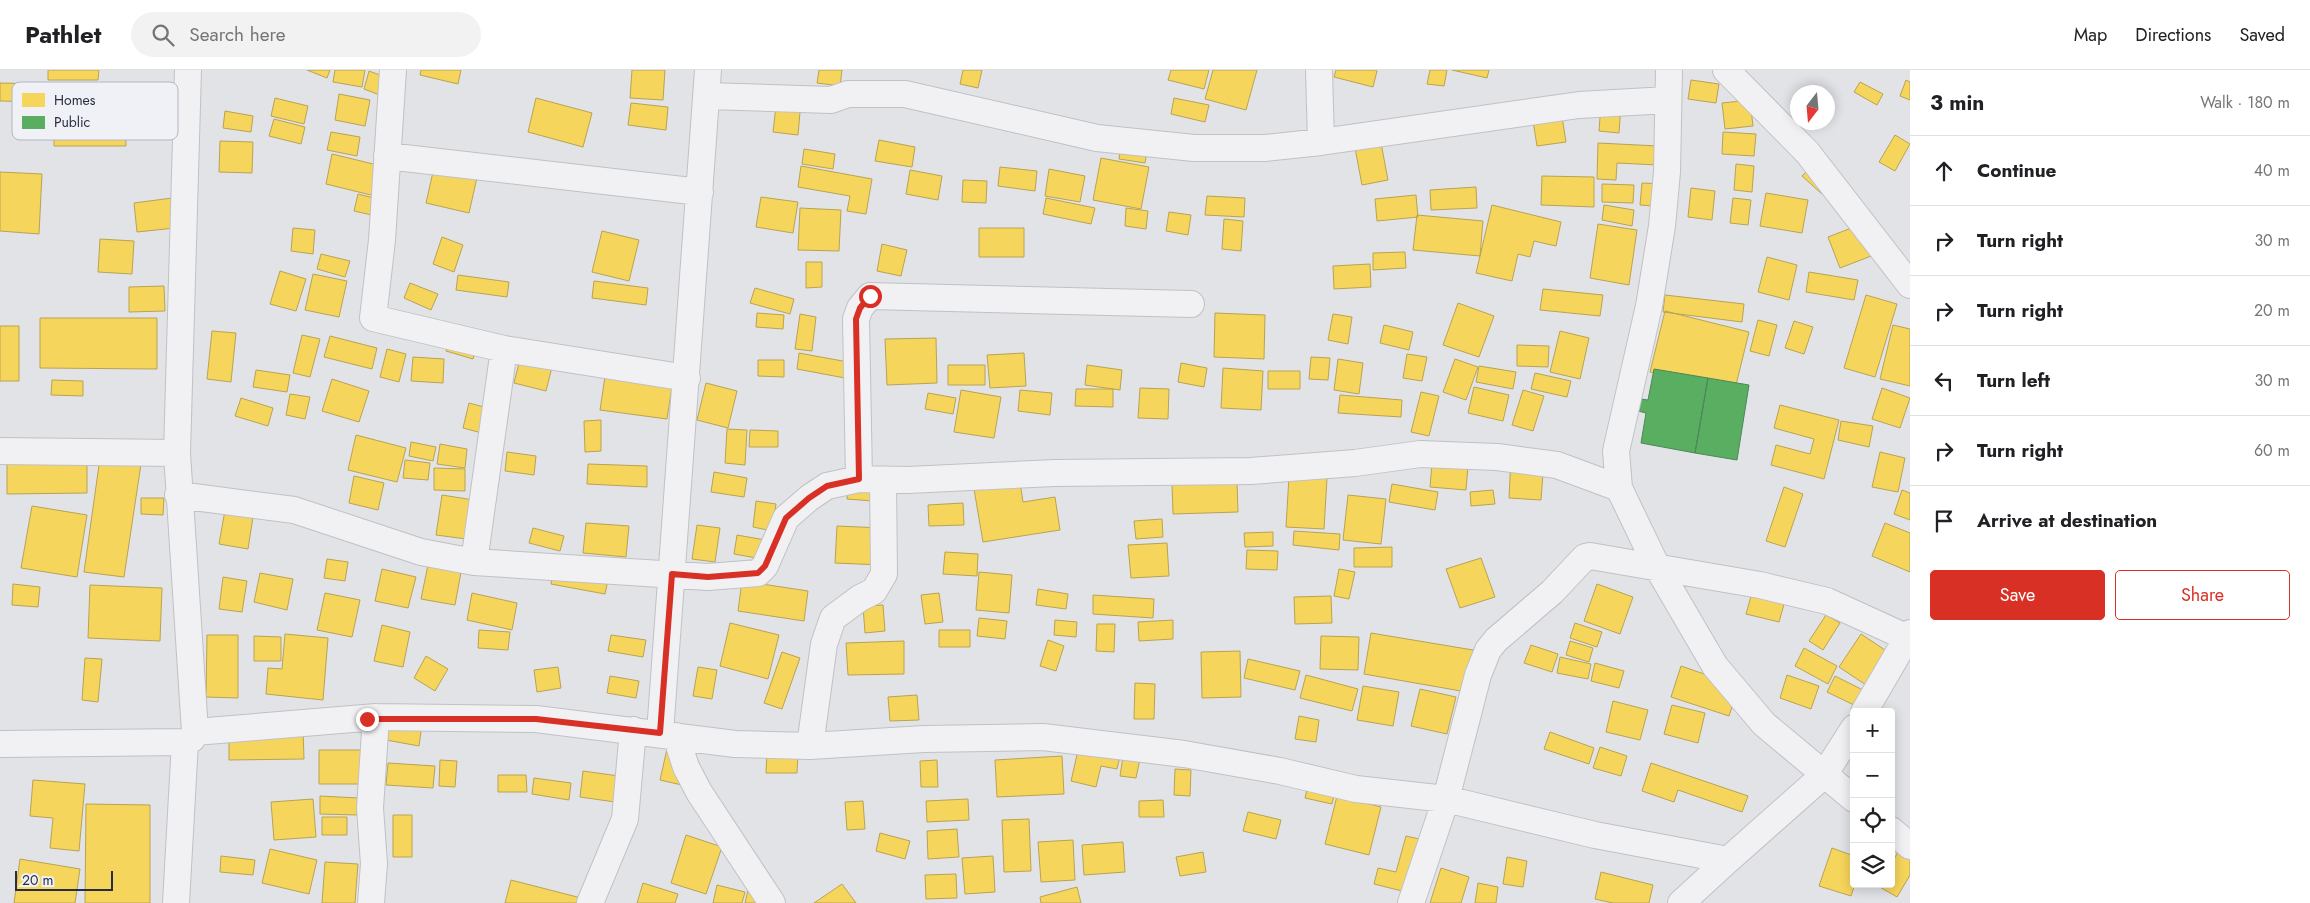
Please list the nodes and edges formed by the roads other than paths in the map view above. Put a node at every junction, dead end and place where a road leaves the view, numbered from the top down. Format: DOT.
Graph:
graph roads {
  1 [pos="188,70"];
  2 [pos="393,70"];
  3 [pos="708,70"];
  4 [pos="1319,70"];
  5 [pos="1669,70"];
  6 [pos="1726,70"];
  7 [pos="707,96"];
  8 [pos="1668,100"];
  9 [pos="1321,142"];
  10 [pos="388,156"];
  11 [pos="700,192"];
  12 [pos="1910,285"];
  13 [pos="1192,304"];
  14 [pos="504,349"];
  15 [pos="687,378"];
  16 [pos="0,452"];
  17 [pos="177,453"];
  18 [pos="871,480"];
  19 [pos="1619,488"];
  20 [pos="178,495"];
  21 [pos="474,562"];
  22 [pos="1656,565"];
  23 [pos="672,574"];
  24 [pos="1909,637"];
  25 [pos="1866,708"];
  26 [pos="376,718"];
  27 [pos="634,730"];
  28 [pos="1850,734"];
  29 [pos="668,735"];
  30 [pos="190,737"];
  31 [pos="0,744"];
  32 [pos="810,746"];
  33 [pos="1824,775"];
  34 [pos="1853,798"];
  35 [pos="1446,799"];
  36 [pos="1895,833"];
  37 [pos="1910,846"];
  38 [pos="1728,860"];
  39 [pos="176,903"];
  40 [pos="371,903"];
  41 [pos="590,903"];
  42 [pos="772,903"];
  43 [pos="1411,903"];
  44 [pos="1681,903"];
  1 -- 17 [label="street"];
  2 -- 10 [label="street"];
  3 -- 7 [label="street"];
  4 -- 9 [label="street"];
  5 -- 8 [label="street"];
  6 -- 12 [label="street"];
  7 -- 9 [label="street"];
  7 -- 11 [label="street"];
  8 -- 9 [label="street"];
  8 -- 19 [label="street"];
  10 -- 11 [label="street"];
  10 -- 14 [label="street"];
  11 -- 15 [label="street"];
  13 -- 18 [label="street"];
  14 -- 15 [label="street"];
  14 -- 21 [label="street"];
  15 -- 23 [label="street"];
  16 -- 17 [label="street"];
  17 -- 20 [label="street"];
  18 -- 19 [label="street"];
  18 -- 23 [label="street"];
  18 -- 32 [label="street"];
  19 -- 22 [label="street"];
  20 -- 21 [label="street"];
  20 -- 30 [label="street"];
  21 -- 23 [label="street"];
  22 -- 24 [label="street"];
  22 -- 33 [label="street"];
  22 -- 35 [label="street"];
  23 -- 29 [label="street"];
  24 -- 25 [label="street"];
  26 -- 27 [label="street"];
  26 -- 30 [label="street"];
  26 -- 40 [label="street"];
  27 -- 29 [label="street"];
  27 -- 41 [label="street"];
  28 -- 33 [label="street"];
  29 -- 32 [label="street"];
  29 -- 42 [label="street"];
  30 -- 31 [label="street"];
  30 -- 39 [label="street"];
  32 -- 35 [label="street"];
  33 -- 34 [label="street"];
  33 -- 38 [label="street"];
  35 -- 38 [label="street"];
  35 -- 43 [label="street"];
  36 -- 37 [label="street"];
  38 -- 44 [label="street"];
}
